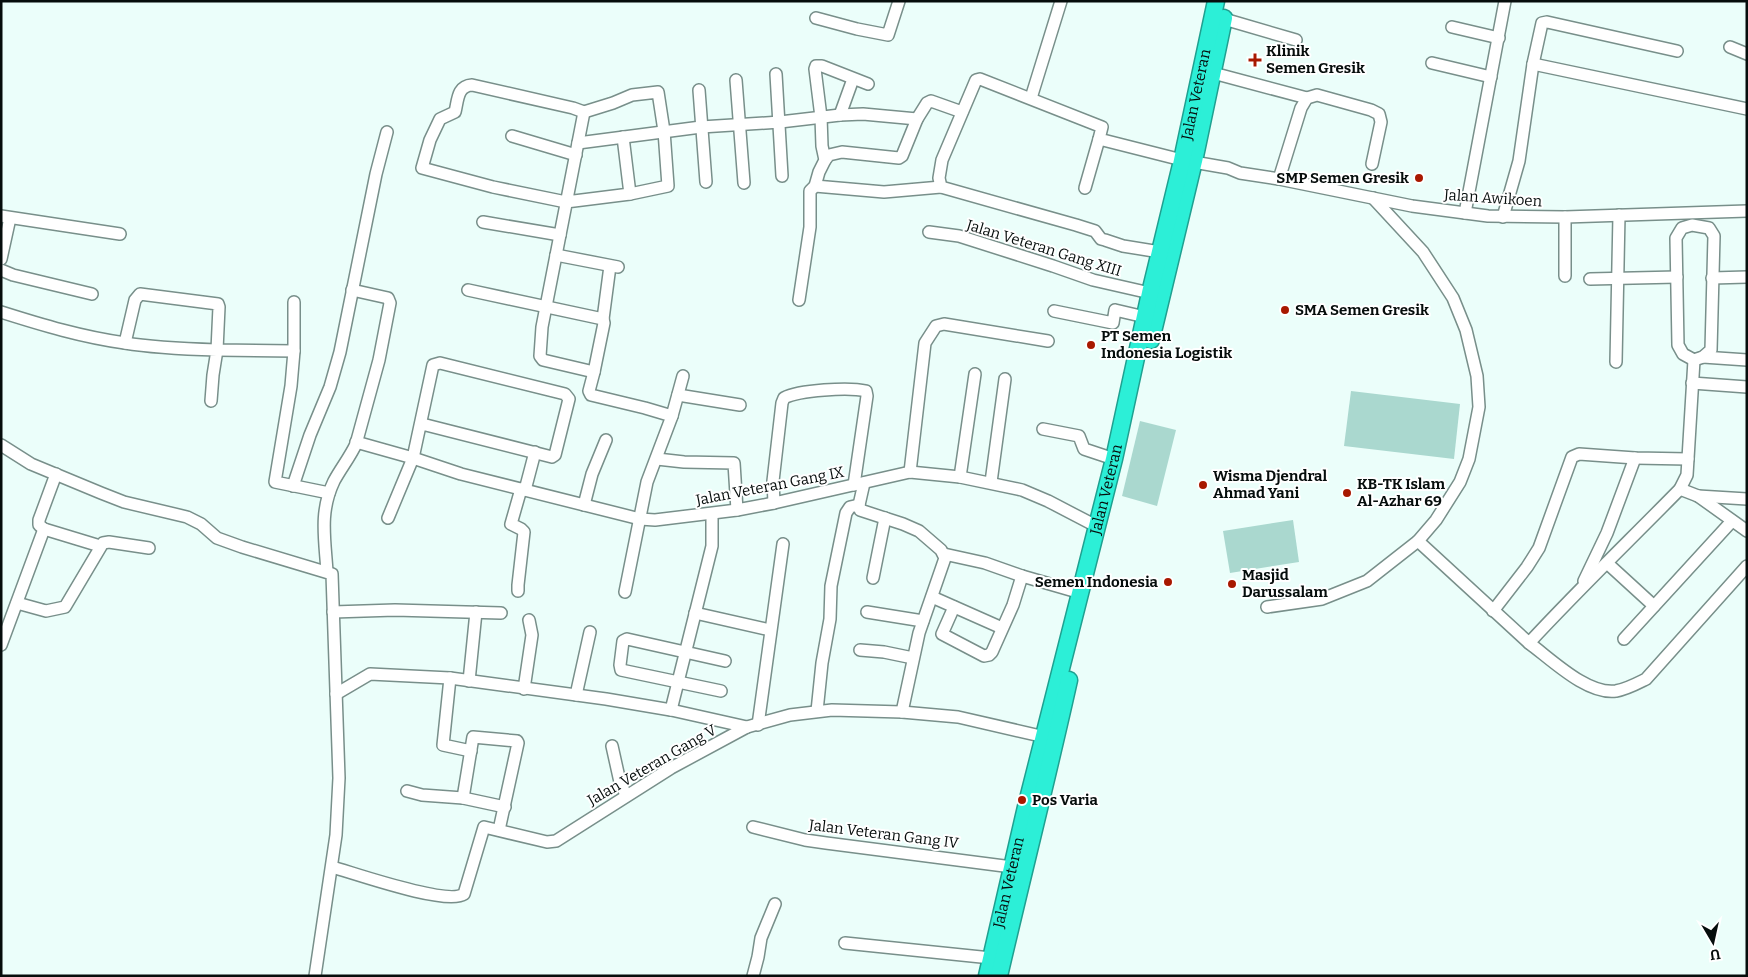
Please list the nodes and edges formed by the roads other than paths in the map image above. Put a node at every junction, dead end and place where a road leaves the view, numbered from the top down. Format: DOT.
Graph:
graph roads {
  1 [pos="899,1"];
  2 [pos="1061,1"];
  3 [pos="1216,1"];
  4 [pos="1228,1"];
  5 [pos="1502,2"];
  6 [pos="816,18"];
  7 [pos="1224,19"];
  8 [pos="1452,28"];
  9 [pos="1499,38"];
  10 [pos="1296,40"];
  11 [pos="1730,47"];
  12 [pos="1677,51"];
  13 [pos="1747,54"];
  14 [pos="1432,63"];
  15 [pos="1533,64"];
  16 [pos="776,74"];
  17 [pos="1212,74"];
  18 [pos="1491,77"];
  19 [pos="853,79"];
  20 [pos="736,80"];
  21 [pos="868,84"];
  22 [pos="699,90"];
  23 [pos="1031,98"];
  24 [pos="1307,98"];
  25 [pos="1747,109"];
  26 [pos="584,112"];
  27 [pos="962,112"];
  28 [pos="840,115"];
  29 [pos="820,117"];
  30 [pos="917,119"];
  31 [pos="780,122"];
  32 [pos="740,125"];
  33 [pos="701,127"];
  34 [pos="664,131"];
  35 [pos="387,132"];
  36 [pos="512,136"];
  37 [pos="623,137"];
  38 [pos="1099,139"];
  39 [pos="578,143"];
  40 [pos="576,154"];
  41 [pos="825,160"];
  42 [pos="1187,163"];
  43 [pos="1372,164"];
  44 [pos="782,176"];
  45 [pos="1279,178"];
  46 [pos="706,182"];
  47 [pos="744,183"];
  48 [pos="815,186"];
  49 [pos="941,187"];
  50 [pos="1084,188"];
  51 [pos="630,194"];
  52 [pos="1374,198"];
  53 [pos="566,202"];
  54 [pos="1747,211"];
  55 [pos="1465,212"];
  56 [pos="1619,215"];
  57 [pos="6,217"];
  58 [pos="1503,217"];
  59 [pos="1565,217"];
  60 [pos="1692,219"];
  61 [pos="483,222"];
  62 [pos="928,232"];
  63 [pos="120,234"];
  64 [pos="560,235"];
  65 [pos="1160,252"];
  66 [pos="556,255"];
  67 [pos="1,259"];
  68 [pos="1,270"];
  69 [pos="1565,276"];
  70 [pos="1677,277"];
  71 [pos="1747,277"];
  72 [pos="1618,278"];
  73 [pos="1712,278"];
  74 [pos="1590,279"];
  75 [pos="352,290"];
  76 [pos="468,290"];
  77 [pos="1150,293"];
  78 [pos="92,294"];
  79 [pos="799,300"];
  80 [pos="294,302"];
  81 [pos="546,306"];
  82 [pos="1054,311"];
  83 [pos="1,312"];
  84 [pos="1145,316"];
  85 [pos="603,319"];
  86 [pos="1048,340"];
  87 [pos="125,343"];
  88 [pos="217,350"];
  89 [pos="294,351"];
  90 [pos="1698,358"];
  91 [pos="1747,360"];
  92 [pos="1616,362"];
  93 [pos="594,372"];
  94 [pos="975,374"];
  95 [pos="683,376"];
  96 [pos="1005,379"];
  97 [pos="1692,383"];
  98 [pos="1747,386"];
  99 [pos="678,395"];
  100 [pos="211,401"];
  101 [pos="740,405"];
  102 [pos="672,416"];
  103 [pos="422,424"];
  104 [pos="1043,429"];
  105 [pos="606,440"];
  106 [pos="356,442"];
  107 [pos="1,445"];
  108 [pos="535,452"];
  109 [pos="413,458"];
  110 [pos="1635,458"];
  111 [pos="656,459"];
  112 [pos="1114,459"];
  113 [pos="1688,459"];
  114 [pos="910,472"];
  115 [pos="56,474"];
  116 [pos="960,477"];
  117 [pos="990,482"];
  118 [pos="859,484"];
  119 [pos="293,486"];
  120 [pos="1680,489"];
  121 [pos="523,490"];
  122 [pos="329,493"];
  123 [pos="1698,496"];
  124 [pos="1747,499"];
  125 [pos="774,503"];
  126 [pos="584,505"];
  127 [pos="859,505"];
  128 [pos="737,510"];
  129 [pos="712,514"];
  130 [pos="388,518"];
  131 [pos="640,518"];
  132 [pos="885,518"];
  133 [pos="1732,521"];
  134 [pos="1098,527"];
  135 [pos="44,529"];
  136 [pos="1747,531"];
  137 [pos="1418,541"];
  138 [pos="783,544"];
  139 [pos="100,546"];
  140 [pos="149,548"];
  141 [pos="944,554"];
  142 [pos="1607,563"];
  143 [pos="1747,566"];
  144 [pos="327,572"];
  145 [pos="1022,576"];
  146 [pos="873,578"];
  147 [pos="1580,589"];
  148 [pos="518,591"];
  149 [pos="626,592"];
  150 [pos="1081,593"];
  151 [pos="932,597"];
  152 [pos="17,603"];
  153 [pos="1654,606"];
  154 [pos="954,607"];
  155 [pos="1266,607"];
  156 [pos="1494,611"];
  157 [pos="333,612"];
  158 [pos="476,612"];
  159 [pos="867,612"];
  160 [pos="501,613"];
  161 [pos="695,613"];
  162 [pos="529,620"];
  163 [pos="923,621"];
  164 [pos="1002,628"];
  165 [pos="770,630"];
  166 [pos="590,632"];
  167 [pos="1624,639"];
  168 [pos="1529,642"];
  169 [pos="1,645"];
  170 [pos="860,650"];
  171 [pos="685,653"];
  172 [pos="913,658"];
  173 [pos="725,661"];
  174 [pos="450,678"];
  175 [pos="469,680"];
  176 [pos="678,682"];
  177 [pos="524,688"];
  178 [pos="721,691"];
  179 [pos="336,694"];
  180 [pos="576,695"];
  181 [pos="671,710"];
  182 [pos="817,711"];
  183 [pos="902,712"];
  184 [pos="752,726"];
  185 [pos="1045,736"];
  186 [pos="612,746"];
  187 [pos="471,751"];
  188 [pos="1045,760"];
  189 [pos="407,791"];
  190 [pos="626,795"];
  191 [pos="463,798"];
  192 [pos="1034,802"];
  193 [pos="505,807"];
  194 [pos="753,827"];
  195 [pos="499,830"];
  196 [pos="332,866"];
  197 [pos="1012,867"];
  198 [pos="775,904"];
  199 [pos="845,943"];
  200 [pos="991,958"];
  201 [pos="315,976"];
  202 [pos="753,976"];
  203 [pos="987,976"];
  204 [pos="999,976"];
  1 -- 6 [label="street"];
  2 -- 23 [label="street"];
  3 -- 42 [label="highway, Jalan Veteran"];
  4 -- 7 [label="highway, Jalan Veteran"];
  5 -- 9 [label="street"];
  7 -- 10 [label="street"];
  7 -- 17 [label="highway, Jalan Veteran"];
  8 -- 9 [label="street"];
  9 -- 18 [label="street"];
  11 -- 13 [label="street"];
  12 -- 15 [label="street"];
  14 -- 18 [label="street"];
  15 -- 25 [label="street"];
  15 -- 58 [label="street"];
  16 -- 31 [label="street"];
  17 -- 24 [label="street"];
  17 -- 42 [label="highway, Jalan Veteran"];
  18 -- 55 [label="street"];
  19 -- 21 [label="street"];
  19 -- 28 [label="street"];
  19 -- 29 [label="street"];
  20 -- 32 [label="street"];
  22 -- 33 [label="street"];
  23 -- 27 [label="street"];
  23 -- 38 [label="street"];
  24 -- 43 [label="street"];
  24 -- 45 [label="street"];
  26 -- 34 [label="street"];
  26 -- 39 [label="street"];
  26 -- 53 [label="street"];
  27 -- 30 [label="street"];
  27 -- 49 [label="street"];
  28 -- 29 [label="street"];
  28 -- 30 [label="street"];
  29 -- 31 [label="street"];
  29 -- 41 [label="street"];
  30 -- 41 [label="street"];
  31 -- 32 [label="street"];
  31 -- 44 [label="street"];
  32 -- 33 [label="street"];
  32 -- 47 [label="street"];
  33 -- 34 [label="street"];
  33 -- 46 [label="street"];
  34 -- 37 [label="street"];
  34 -- 51 [label="street"];
  35 -- 75 [label="street"];
  36 -- 40 [label="street"];
  37 -- 39 [label="street"];
  37 -- 51 [label="street"];
  38 -- 42 [label="street, Jalan Awikoen"];
  38 -- 50 [label="street"];
  39 -- 40 [label="street"];
  40 -- 53 [label="street"];
  41 -- 48 [label="street"];
  42 -- 45 [label="street, Jalan Awikoen"];
  42 -- 65 [label="highway, Jalan Veteran"];
  42 -- 188 [label="highway, Jalan Veteran"];
  45 -- 52 [label="street, Jalan Awikoen"];
  48 -- 49 [label="street"];
  48 -- 79 [label="street"];
  49 -- 65 [label="street"];
  51 -- 53 [label="street"];
  52 -- 55 [label="street, Jalan Awikoen"];
  52 -- 137 [label="street"];
  53 -- 64 [label="street"];
  54 -- 60 [label="street, Jalan Awikoen"];
  55 -- 58 [label="street, Jalan Awikoen"];
  56 -- 59 [label="street, Jalan Awikoen"];
  56 -- 60 [label="street, Jalan Awikoen"];
  56 -- 72 [label="street"];
  57 -- 63 [label="street"];
  57 -- 67 [label="street"];
  58 -- 59 [label="street, Jalan Awikoen"];
  59 -- 69 [label="street"];
  60 -- 70 [label="street"];
  60 -- 73 [label="street"];
  61 -- 64 [label="street"];
  62 -- 77 [label="street, Jalan Veteran Gang XIII"];
  64 -- 66 [label="street"];
  65 -- 77 [label="highway, Jalan Veteran"];
  66 -- 81 [label="street"];
  66 -- 85 [label="street"];
  68 -- 78 [label="street"];
  70 -- 72 [label="street"];
  70 -- 90 [label="street"];
  71 -- 73 [label="street"];
  72 -- 74 [label="street"];
  72 -- 92 [label="street"];
  73 -- 90 [label="street"];
  75 -- 106 [label="street"];
  75 -- 119 [label="street"];
  76 -- 81 [label="street"];
  77 -- 84 [label="highway, Jalan Veteran"];
  80 -- 89 [label="street"];
  81 -- 85 [label="street"];
  81 -- 93 [label="street"];
  82 -- 84 [label="street"];
  83 -- 87 [label="street"];
  84 -- 112 [label="highway, Jalan Veteran"];
  85 -- 93 [label="street"];
  86 -- 114 [label="street"];
  87 -- 88 [label="street"];
  87 -- 88 [label="street"];
  88 -- 89 [label="street"];
  88 -- 100 [label="street"];
  89 -- 119 [label="street"];
  90 -- 91 [label="street"];
  90 -- 97 [label="street"];
  93 -- 102 [label="street"];
  94 -- 116 [label="street"];
  95 -- 99 [label="street"];
  96 -- 117 [label="street"];
  97 -- 98 [label="street"];
  97 -- 113 [label="street"];
  99 -- 101 [label="street"];
  99 -- 102 [label="street"];
  102 -- 111 [label="street"];
  103 -- 108 [label="street"];
  103 -- 108 [label="street"];
  103 -- 109 [label="street"];
  104 -- 112 [label="street"];
  105 -- 126 [label="street"];
  106 -- 109 [label="street, Jalan Veteran Gang IX"];
  106 -- 122 [label="street"];
  107 -- 115 [label="street"];
  108 -- 121 [label="street"];
  109 -- 121 [label="street, Jalan Veteran Gang IX"];
  109 -- 130 [label="street"];
  110 -- 113 [label="street"];
  110 -- 147 [label="street"];
  110 -- 156 [label="street"];
  111 -- 128 [label="street"];
  111 -- 131 [label="street"];
  112 -- 134 [label="highway, Jalan Veteran"];
  113 -- 120 [label="street"];
  114 -- 116 [label="street, Jalan Veteran Gang IX"];
  114 -- 118 [label="street, Jalan Veteran Gang IX"];
  115 -- 135 [label="street"];
  115 -- 144 [label="street"];
  116 -- 117 [label="street, Jalan Veteran Gang IX"];
  117 -- 134 [label="street, Jalan Veteran Gang IX"];
  118 -- 125 [label="street, Jalan Veteran Gang IX"];
  118 -- 125 [label="street"];
  118 -- 127 [label="street"];
  119 -- 122 [label="street"];
  120 -- 123 [label="street"];
  120 -- 142 [label="street"];
  121 -- 126 [label="street, Jalan Veteran Gang IX"];
  121 -- 148 [label="street"];
  122 -- 144 [label="street"];
  123 -- 124 [label="street"];
  123 -- 133 [label="street"];
  125 -- 128 [label="street, Jalan Veteran Gang IX"];
  126 -- 131 [label="street, Jalan Veteran Gang IX"];
  127 -- 132 [label="street"];
  127 -- 182 [label="street"];
  128 -- 129 [label="street, Jalan Veteran Gang IX"];
  129 -- 131 [label="street, Jalan Veteran Gang IX"];
  129 -- 161 [label="street"];
  131 -- 149 [label="street"];
  132 -- 141 [label="street"];
  132 -- 146 [label="street"];
  133 -- 136 [label="street"];
  133 -- 153 [label="street"];
  134 -- 150 [label="highway, Jalan Veteran"];
  135 -- 139 [label="street"];
  135 -- 152 [label="street"];
  137 -- 155 [label="street"];
  137 -- 156 [label="street"];
  138 -- 165 [label="street"];
  139 -- 140 [label="street"];
  139 -- 152 [label="street"];
  141 -- 145 [label="street"];
  141 -- 151 [label="street"];
  142 -- 147 [label="street"];
  142 -- 153 [label="street"];
  143 -- 168 [label="street"];
  144 -- 157 [label="street"];
  145 -- 150 [label="street"];
  145 -- 164 [label="street"];
  147 -- 168 [label="street"];
  150 -- 185 [label="highway, Jalan Veteran"];
  151 -- 154 [label="street"];
  151 -- 163 [label="street"];
  152 -- 169 [label="street"];
  153 -- 167 [label="street"];
  154 -- 164 [label="street"];
  154 -- 164 [label="street"];
  156 -- 168 [label="street"];
  157 -- 158 [label="street"];
  157 -- 179 [label="street"];
  158 -- 160 [label="street"];
  158 -- 175 [label="street"];
  159 -- 163 [label="street"];
  161 -- 165 [label="street"];
  161 -- 171 [label="street"];
  162 -- 177 [label="street"];
  163 -- 172 [label="street"];
  165 -- 184 [label="street"];
  166 -- 180 [label="street"];
  170 -- 172 [label="street"];
  171 -- 173 [label="street"];
  171 -- 176 [label="street"];
  171 -- 176 [label="street"];
  172 -- 183 [label="street"];
  174 -- 175 [label="street"];
  174 -- 179 [label="street"];
  174 -- 187 [label="street"];
  175 -- 177 [label="street"];
  176 -- 178 [label="street"];
  176 -- 181 [label="street"];
  177 -- 180 [label="street"];
  179 -- 196 [label="street"];
  180 -- 181 [label="street"];
  181 -- 184 [label="street"];
  182 -- 183 [label="street, Jalan Veteran Gang V"];
  182 -- 184 [label="street, Jalan Veteran Gang V"];
  183 -- 185 [label="street, Jalan Veteran Gang V"];
  184 -- 190 [label="street, Jalan Veteran Gang V"];
  185 -- 188 [label="highway, Jalan Veteran"];
  186 -- 190 [label="street"];
  187 -- 191 [label="street"];
  187 -- 193 [label="street"];
  188 -- 192 [label="highway, Jalan Veteran"];
  189 -- 191 [label="street"];
  190 -- 195 [label="street, Jalan Veteran Gang V"];
  191 -- 193 [label="street"];
  192 -- 197 [label="highway, Jalan Veteran"];
  192 -- 204 [label="highway, Jalan Veteran"];
  193 -- 195 [label="street"];
  194 -- 197 [label="street, Jalan Veteran Gang IV"];
  195 -- 196 [label="street"];
  196 -- 201 [label="street"];
  197 -- 200 [label="highway, Jalan Veteran"];
  198 -- 202 [label="street"];
  199 -- 200 [label="street"];
  200 -- 203 [label="highway, Jalan Veteran"];
}
